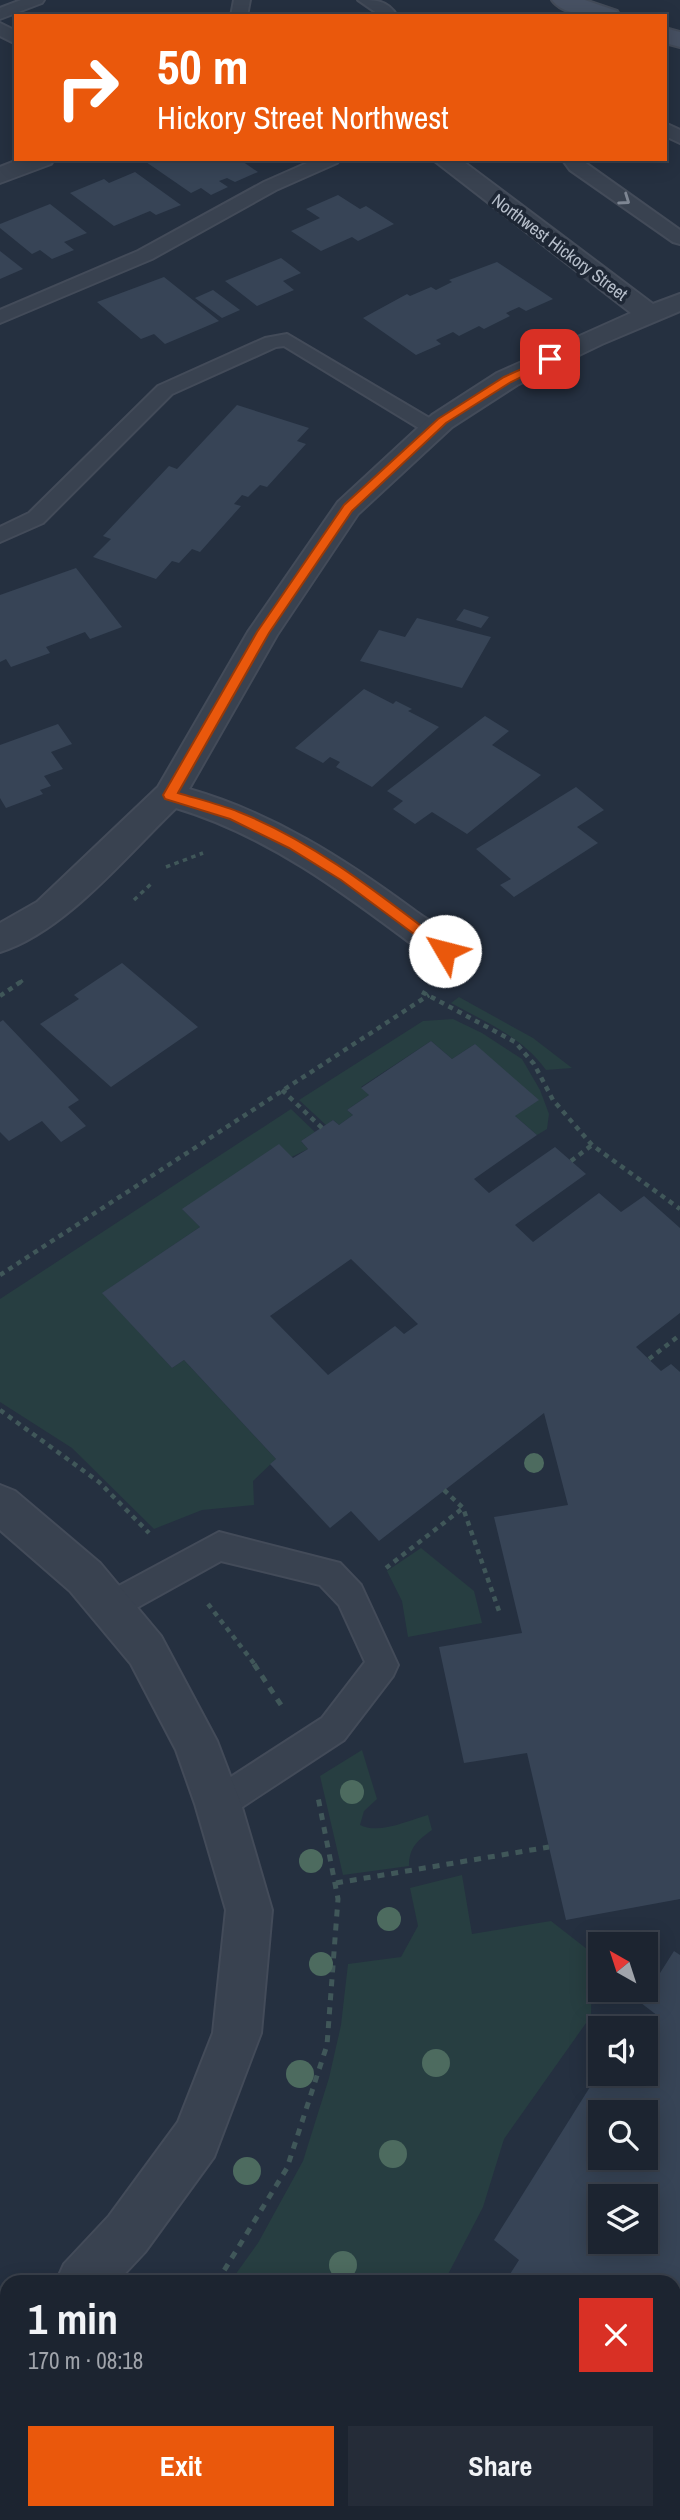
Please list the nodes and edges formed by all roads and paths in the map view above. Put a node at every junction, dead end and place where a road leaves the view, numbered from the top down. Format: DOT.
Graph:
graph roads {
  1 [pos="36,0"];
  2 [pos="366,0"];
  3 [pos="563,0"];
  4 [pos="0,14"];
  5 [pos="388,14"];
  6 [pos="603,14"];
  7 [pos="37,161"];
  8 [pos="327,161"];
  9 [pos="447,161"];
  10 [pos="572,161"];
  11 [pos="0,176"];
  12 [pos="680,238"];
  13 [pos="680,302"];
  14 [pos="650,314"];
  15 [pos="0,317"];
  16 [pos="434,429"];
  17 [pos="0,535"];
  18 [pos="170,795"];
  19 [pos="208,851"];
  20 [pos="131,903"];
  21 [pos="0,939"];
  22 [pos="445,951"];
  23 [pos="32,975"];
  24 [pos="419,989"];
  25 [pos="0,996"];
  26 [pos="427,996"];
  27 [pos="282,1090"];
  28 [pos="322,1128"];
  29 [pos="592,1145"];
  30 [pos="570,1161"];
  31 [pos="680,1209"];
  32 [pos="0,1275"];
  33 [pos="680,1335"];
  34 [pos="649,1359"];
  35 [pos="444,1490"];
  36 [pos="0,1504"];
  37 [pos="463,1508"];
  38 [pos="350,1595"];
  39 [pos="111,1606"];
  40 [pos="499,1611"];
  41 [pos="218,1804"];
  42 [pos="549,1847"];
  43 [pos="336,1884"];
  44 [pos="89,2275"];
  1 -- 4 [label="lane"];
  2 -- 5 [label="lane"];
  3 -- 6 [label="main road"];
  7 -- 11 [label="street"];
  8 -- 15 [label="lane"];
  9 -- 14 [label="street, Northwest Hickory Street"];
  10 -- 12 [label="lane, one-way"];
  13 -- 14 [label="street, Northwest Hickory Street"];
  14 -- 16 [label="street"];
  16 -- 17 [label="lane"];
  16 -- 18 [label="street"];
  18 -- 21 [label="street"];
  18 -- 22 [label="street"];
  19 -- 20 [label="path"];
  23 -- 25 [label="path"];
  24 -- 26 [label="path"];
  26 -- 27 [label="path"];
  26 -- 29 [label="path"];
  27 -- 28 [label="path"];
  27 -- 32 [label="path"];
  29 -- 30 [label="path"];
  29 -- 31 [label="path"];
  33 -- 34 [label="path"];
  35 -- 37 [label="path"];
  36 -- 39 [label="street"];
  37 -- 38 [label="path"];
  37 -- 40 [label="path"];
  38 -- 39 [label="lane"];
  38 -- 41 [label="lane"];
  39 -- 41 [label="street"];
  41 -- 44 [label="street"];
  42 -- 43 [label="path"];
}
